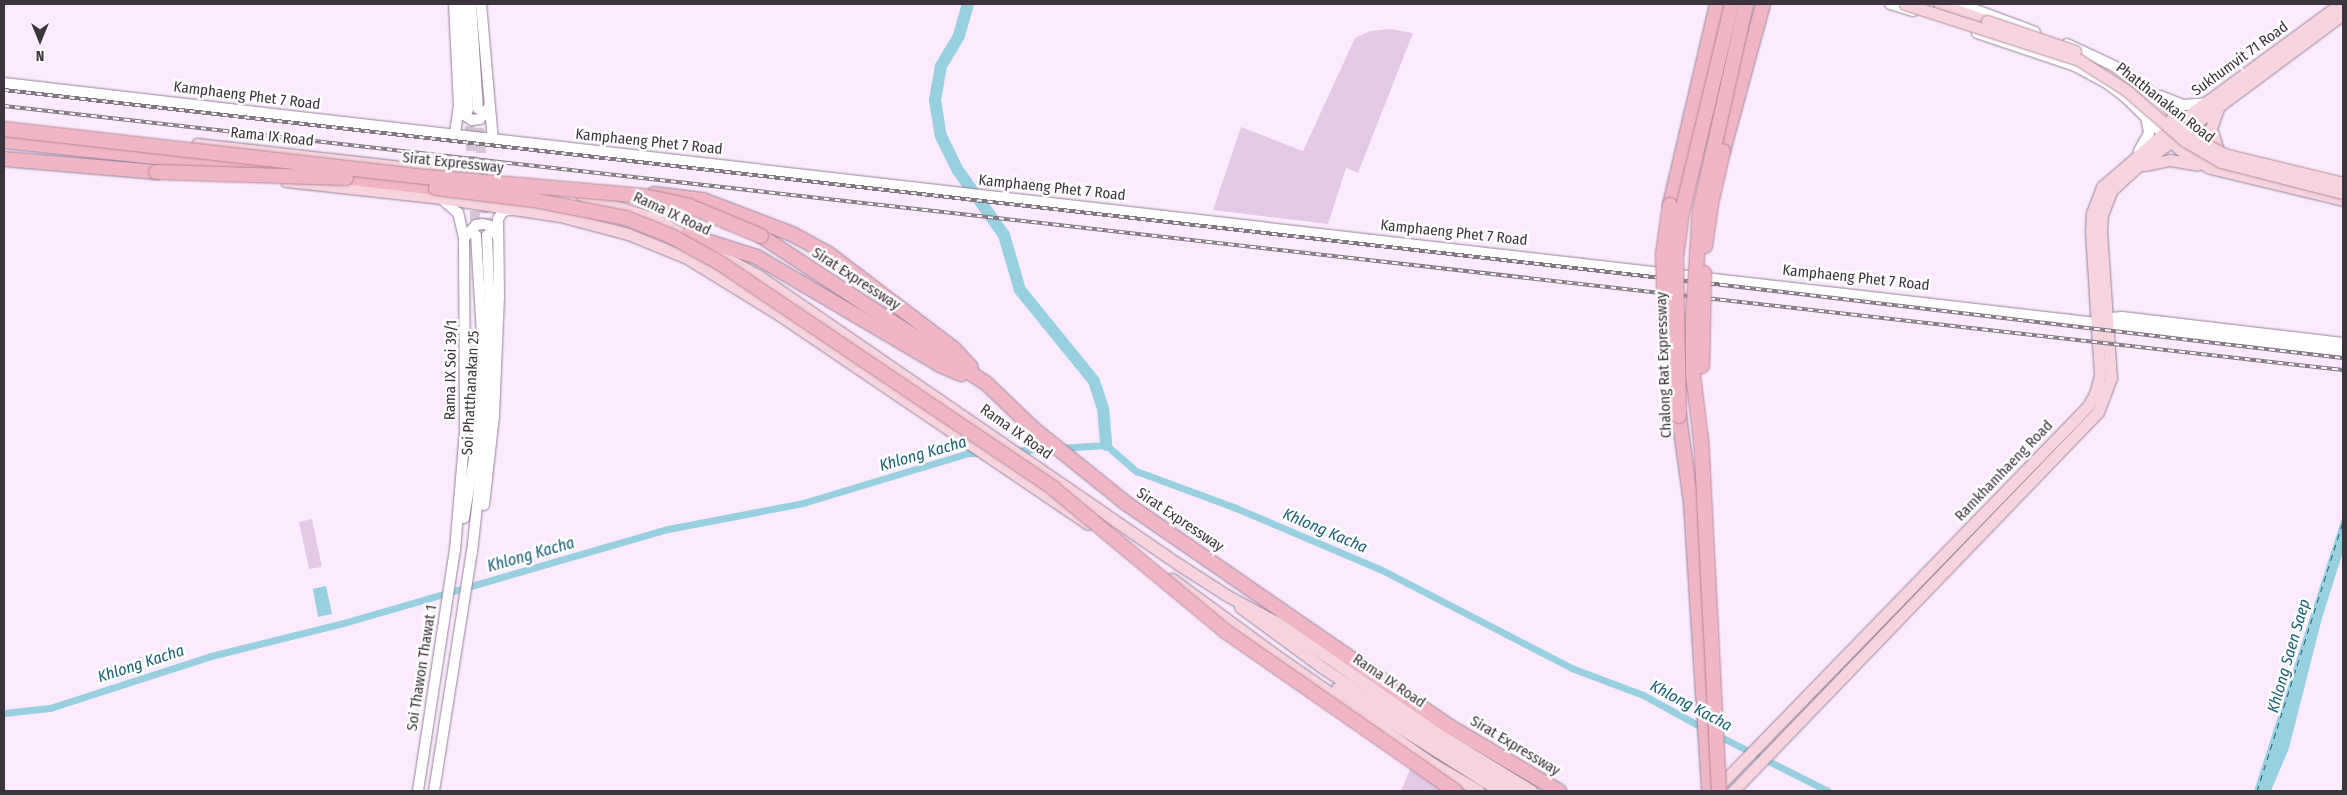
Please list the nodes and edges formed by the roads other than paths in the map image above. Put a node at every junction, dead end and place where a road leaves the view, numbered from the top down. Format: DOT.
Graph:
graph roads {
  1 [pos="454,4"];
  2 [pos="462,4"];
  3 [pos="471,4"];
  4 [pos="481,4"];
  5 [pos="1717,4"];
  6 [pos="1732,4"];
  7 [pos="1746,4"];
  8 [pos="1763,4"];
  9 [pos="1890,4"];
  10 [pos="1905,4"];
  11 [pos="1939,4"];
  12 [pos="1960,4"];
  13 [pos="2340,4"];
  14 [pos="2343,14"];
  15 [pos="2093,55"];
  16 [pos="2085,71"];
  17 [pos="4,83"];
  18 [pos="2146,89"];
  19 [pos="2205,104"];
  20 [pos="489,107"];
  21 [pos="469,108"];
  22 [pos="2218,108"];
  23 [pos="2146,116"];
  24 [pos="4,122"];
  25 [pos="2186,125"];
  26 [pos="4,129"];
  27 [pos="2163,134"];
  28 [pos="455,135"];
  29 [pos="493,140"];
  30 [pos="4,141"];
  31 [pos="2172,143"];
  32 [pos="4,147"];
  33 [pos="2217,147"];
  34 [pos="4,159"];
  35 [pos="2238,162"];
  36 [pos="2135,163"];
  37 [pos="2294,166"];
  38 [pos="2210,168"];
  39 [pos="346,178"];
  40 [pos="2343,178"];
  41 [pos="2324,183"];
  42 [pos="2343,183"];
  43 [pos="2343,188"];
  44 [pos="2303,190"];
  45 [pos="573,193"];
  46 [pos="2343,193"];
  47 [pos="441,198"];
  48 [pos="2343,200"];
  49 [pos="515,209"];
  50 [pos="687,235"];
  51 [pos="498,237"];
  52 [pos="464,238"];
  53 [pos="2096,320"];
  54 [pos="2108,320"];
  55 [pos="2343,343"];
  56 [pos="2343,351"];
  57 [pos="896,369"];
  58 [pos="987,384"];
  59 [pos="883,387"];
  60 [pos="1679,416"];
  61 [pos="1701,440"];
  62 [pos="2043,451"];
  63 [pos="2052,460"];
  64 [pos="455,550"];
  65 [pos="472,552"];
  66 [pos="1228,596"];
  67 [pos="1210,606"];
  68 [pos="1843,668"];
  69 [pos="1321,672"];
  70 [pos="1737,787"];
  71 [pos="1518,788"];
  72 [pos="418,791"];
  73 [pos="434,791"];
  74 [pos="1455,791"];
  75 [pos="1479,791"];
  76 [pos="1500,791"];
  77 [pos="1532,791"];
  78 [pos="1559,791"];
  79 [pos="1709,791"];
  80 [pos="1714,791"];
  81 [pos="1719,791"];
  1 -- 21 [label="main road"];
  2 -- 21 [label="main road"];
  3 -- 21 [label="main road"];
  4 -- 20 [label="main road"];
  5 -- 60 [label="highway, bridge"];
  6 -- 60 [label="highway, Chalong Rat Expressway, bridge"];
  7 -- 61 [label="highway, Chalong Rat Expressway, bridge"];
  8 -- 61 [label="highway, bridge"];
  9 -- 16 [label="main road, Phatthanakan Road"];
  10 -- 35 [label="main road, Phatthanakan Road, bridge"];
  11 -- 35 [label="main road, Phatthanakan Road, bridge"];
  12 -- 15 [label="main road, Phatthanakan Road"];
  13 -- 19 [label="main road, Sukhumvit 71 Road"];
  14 -- 22 [label="main road, Sukhumvit 71 Road"];
  15 -- 16 [label="main road"];
  15 -- 18 [label="main road, Phatthanakan Road"];
  16 -- 23 [label="main road, Phatthanakan Road"];
  17 -- 28 [label="main road, Kamphaeng Phet 7 Road"];
  18 -- 19 [label="main road"];
  18 -- 25 [label="main road, Phatthanakan Road"];
  19 -- 25 [label="main road, Sukhumvit 71 Road"];
  20 -- 21 [label="main road"];
  20 -- 29 [label="main road"];
  21 -- 28 [label="main road"];
  22 -- 25 [label="main road, Sukhumvit 71 Road"];
  22 -- 33 [label="main road"];
  23 -- 27 [label="main road, Phatthanakan Road"];
  23 -- 36 [label="main road"];
  24 -- 45 [label="main road, Rama IX Road"];
  25 -- 27 [label="main road, Ramkhamhaeng Road"];
  25 -- 31 [label="main road, Ramkhamhaeng Road"];
  25 -- 33 [label="main road"];
  26 -- 58 [label="highway, Sirat Expressway, bridge"];
  27 -- 31 [label="main road"];
  27 -- 36 [label="main road, Ramkhamhaeng Road"];
  28 -- 29 [label="main road, Kamphaeng Phet 7 Road"];
  29 -- 53 [label="main road, Kamphaeng Phet 7 Road"];
  30 -- 39 [label="highway, Sirat Expressway, bridge"];
  31 -- 36 [label="main road, Ramkhamhaeng Road"];
  31 -- 38 [label="main road"];
  32 -- 47 [label="main road, Rama IX Road"];
  33 -- 37 [label="main road"];
  34 -- 39 [label="highway, bridge"];
  35 -- 42 [label="main road, bridge"];
  35 -- 46 [label="main road, bridge"];
  36 -- 38 [label="main road"];
  36 -- 53 [label="main road, Ramkhamhaeng Road"];
  36 -- 54 [label="main road, Ramkhamhaeng Road"];
  37 -- 40 [label="main road"];
  37 -- 41 [label="main road"];
  38 -- 44 [label="main road"];
  39 -- 74 [label="highway, Sirat Expressway, bridge"];
  41 -- 43 [label="main road"];
  41 -- 44 [label="main road"];
  44 -- 48 [label="main road"];
  45 -- 50 [label="main road, Rama IX Road"];
  45 -- 58 [label="highway"];
  47 -- 49 [label="main road, Rama IX Road"];
  47 -- 52 [label="main road, Rama IX Soi 39/1"];
  49 -- 51 [label="main road"];
  49 -- 59 [label="main road, Rama IX Road"];
  50 -- 57 [label="main road, Rama IX Road"];
  50 -- 58 [label="highway"];
  51 -- 52 [label="main road"];
  51 -- 65 [label="main road"];
  52 -- 64 [label="main road, Rama IX Soi 39/1"];
  53 -- 54 [label="main road, Kamphaeng Phet 7 Road"];
  53 -- 62 [label="main road, Ramkhamhaeng Road"];
  54 -- 55 [label="main road, Kamphaeng Phet 7 Road"];
  54 -- 56 [label="main road, Kamphaeng Phet 7 Road"];
  54 -- 63 [label="main road, Ramkhamhaeng Road"];
  57 -- 59 [label="main road"];
  57 -- 66 [label="main road, Rama IX Road"];
  58 -- 78 [label="highway, Sirat Expressway"];
  59 -- 67 [label="main road, Rama IX Road"];
  60 -- 79 [label="highway, Chalong Rat Expressway"];
  61 -- 81 [label="highway, Chalong Rat Expressway, bridge"];
  62 -- 63 [label="main road"];
  62 -- 68 [label="main road, Ramkhamhaeng Road"];
  63 -- 68 [label="main road, Ramkhamhaeng Road"];
  64 -- 65 [label="main road, Soi Phatthanakan 25"];
  64 -- 72 [label="main road, Soi Thawon Thawat 1"];
  65 -- 73 [label="main road, Soi Thawon Thawat 1"];
  66 -- 69 [label="main road, Rama IX Road"];
  66 -- 71 [label="main road, Rama IX Road"];
  67 -- 69 [label="main road, Rama IX Road"];
  67 -- 75 [label="main road, Rama IX Road"];
  68 -- 70 [label="main road, Ramkhamhaeng Road"];
  68 -- 80 [label="main road, Ramkhamhaeng Road"];
  69 -- 71 [label="main road, Rama IX Road"];
  69 -- 76 [label="main road, Rama IX Road"];
  71 -- 77 [label="main road, Rama IX Road"];
}
